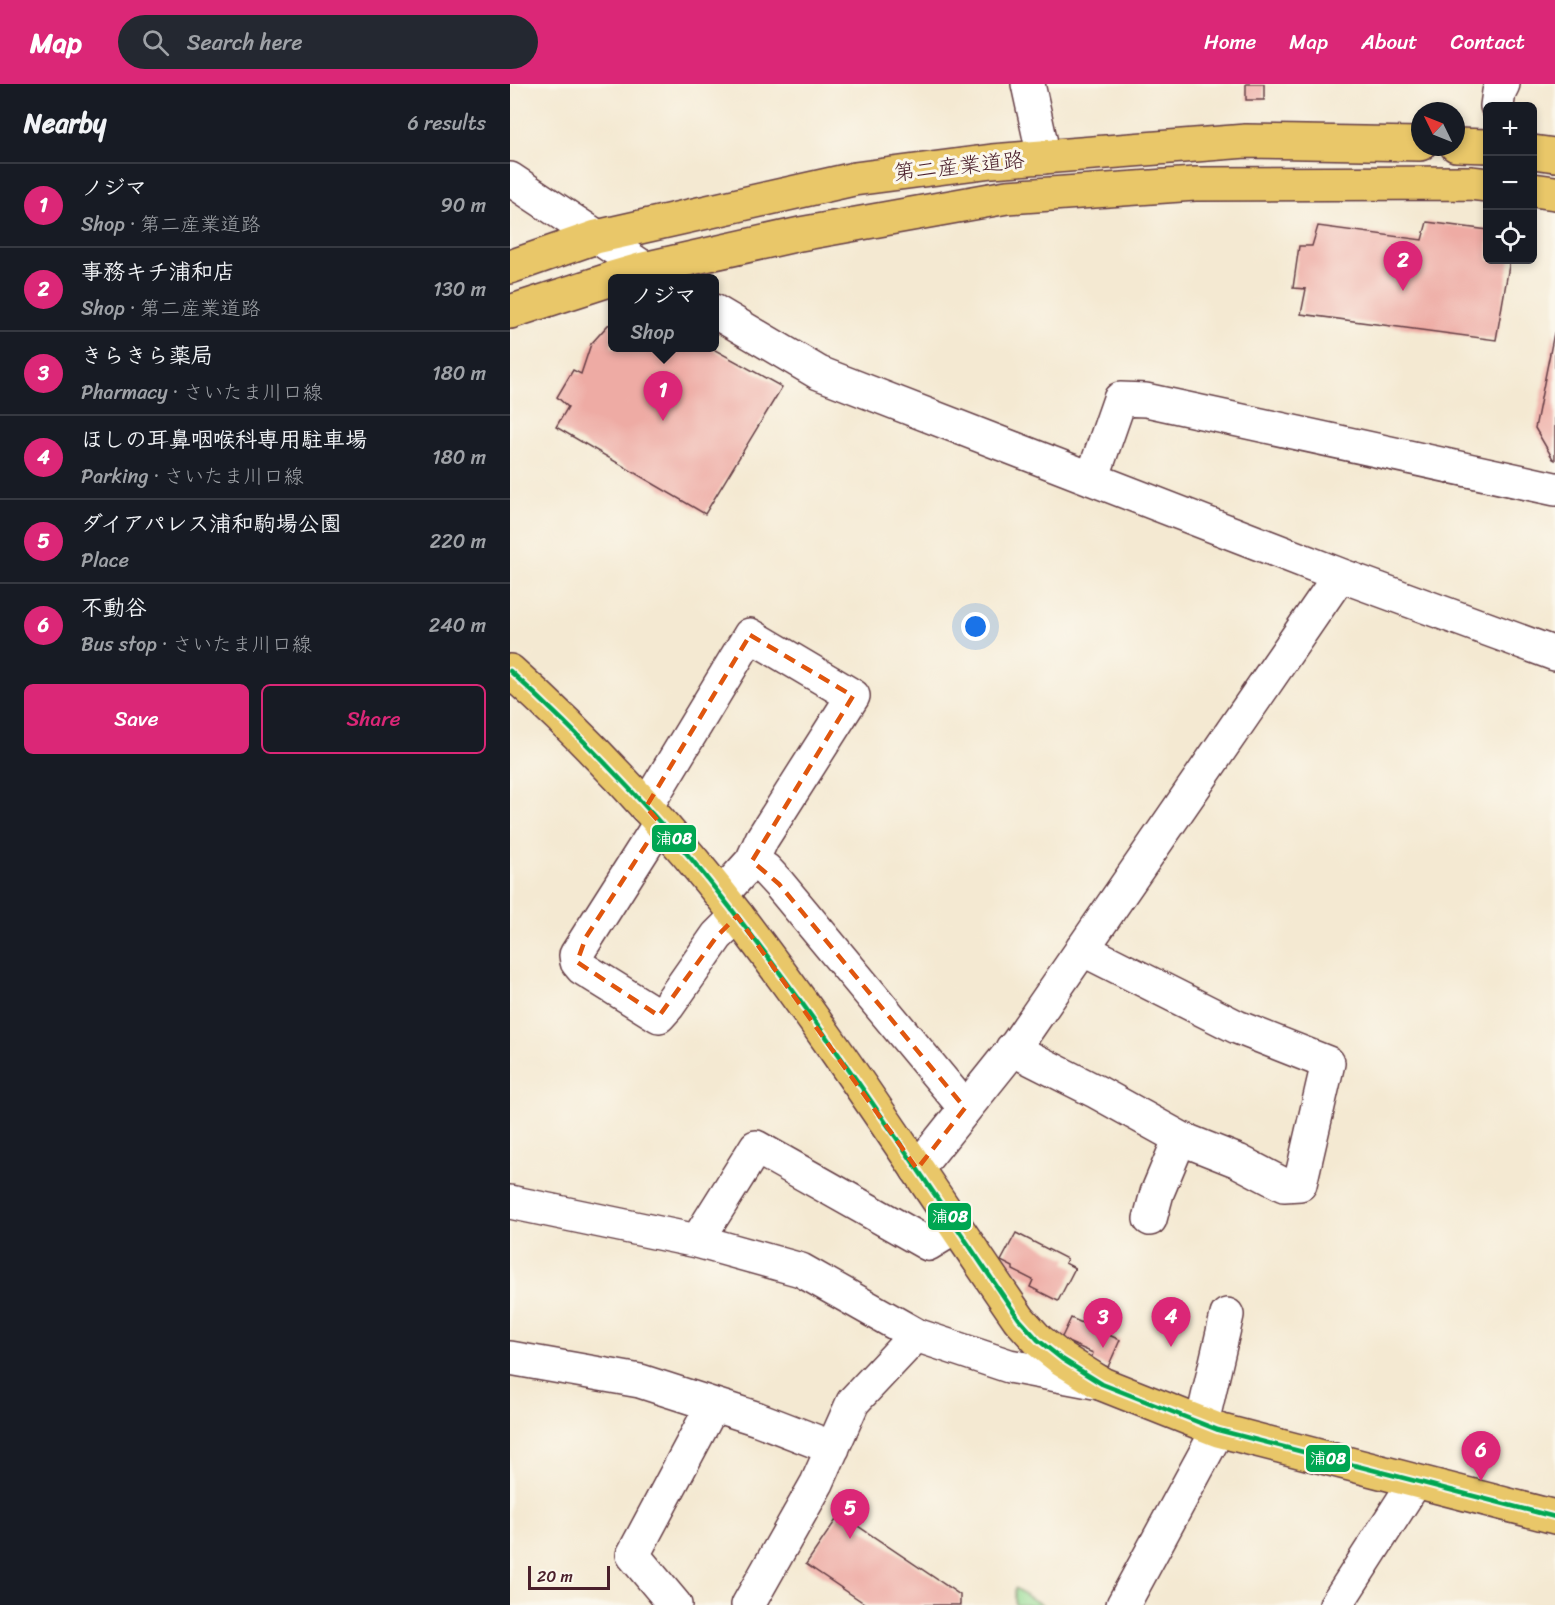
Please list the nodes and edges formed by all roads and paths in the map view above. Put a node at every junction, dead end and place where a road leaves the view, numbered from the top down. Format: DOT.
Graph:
graph roads {
  1 [pos="1028,84"];
  2 [pos="1411,144"];
  3 [pos="1465,145"];
  4 [pos="1483,146"];
  5 [pos="1537,153"];
  6 [pos="1555,155"];
  7 [pos="1044,157"];
  8 [pos="510,179"];
  9 [pos="1483,184"];
  10 [pos="1537,191"];
  11 [pos="1555,193"];
  12 [pos="596,237"];
  13 [pos="510,267"];
  14 [pos="630,274"];
  15 [pos="640,274"];
  16 [pos="608,283"];
  17 [pos="510,312"];
  18 [pos="719,314"];
  19 [pos="1092,479"];
  20 [pos="1555,489"];
  21 [pos="1340,575"];
  22 [pos="1555,654"];
  23 [pos="510,671"];
  24 [pos="653,815"];
  25 [pos="752,861"];
  26 [pos="729,906"];
  27 [pos="1082,949"];
  28 [pos="1012,1049"];
  29 [pos="965,1108"];
  30 [pos="1180,1138"];
  31 [pos="917,1169"];
  32 [pos="510,1202"];
  33 [pos="1150,1219"];
  34 [pos="956,1227"];
  35 [pos="697,1241"];
  36 [pos="1227,1315"];
  37 [pos="915,1335"];
  38 [pos="510,1358"];
  39 [pos="1102,1384"];
  40 [pos="713,1405"];
  41 [pos="1210,1427"];
  42 [pos="833,1448"];
  43 [pos="1414,1482"];
  44 [pos="1555,1517"];
  45 [pos="1342,1603"];
  46 [pos="675,1605"];
  47 [pos="748,1605"];
  48 [pos="1124,1605"];
  1 -- 7 [label="street"];
  2 -- 7 [label="main road, 第二産業道路"];
  3 -- 4 [label="main road"];
  5 -- 6 [label="main road"];
  7 -- 12 [label="main road, 第二産業道路"];
  8 -- 12 [label="street"];
  9 -- 15 [label="main road, 第二産業道路"];
  10 -- 11 [label="main road"];
  12 -- 13 [label="main road, 第二産業道路"];
  12 -- 14 [label="street"];
  16 -- 17 [label="main road, 第二産業道路"];
  18 -- 19 [label="street"];
  19 -- 20 [label="street"];
  19 -- 21 [label="street"];
  21 -- 22 [label="street"];
  21 -- 27 [label="street"];
  23 -- 24 [label="main road"];
  24 -- 25 [label="street"];
  24 -- 26 [label="main road"];
  24 -- 26 [label="street"];
  25 -- 26 [label="street"];
  25 -- 29 [label="street"];
  26 -- 31 [label="main road"];
  27 -- 28 [label="street"];
  27 -- 30 [label="street"];
  28 -- 29 [label="street"];
  28 -- 30 [label="street"];
  29 -- 31 [label="street"];
  30 -- 33 [label="street"];
  31 -- 34 [label="main road"];
  32 -- 35 [label="street"];
  34 -- 35 [label="street"];
  34 -- 39 [label="main road"];
  35 -- 37 [label="street"];
  36 -- 41 [label="street"];
  37 -- 39 [label="street"];
  37 -- 42 [label="street"];
  38 -- 40 [label="street"];
  39 -- 41 [label="main road"];
  40 -- 42 [label="street"];
  40 -- 46 [label="street"];
  41 -- 43 [label="main road"];
  41 -- 48 [label="street"];
  42 -- 47 [label="street"];
  43 -- 44 [label="main road"];
  43 -- 45 [label="street"];
}
